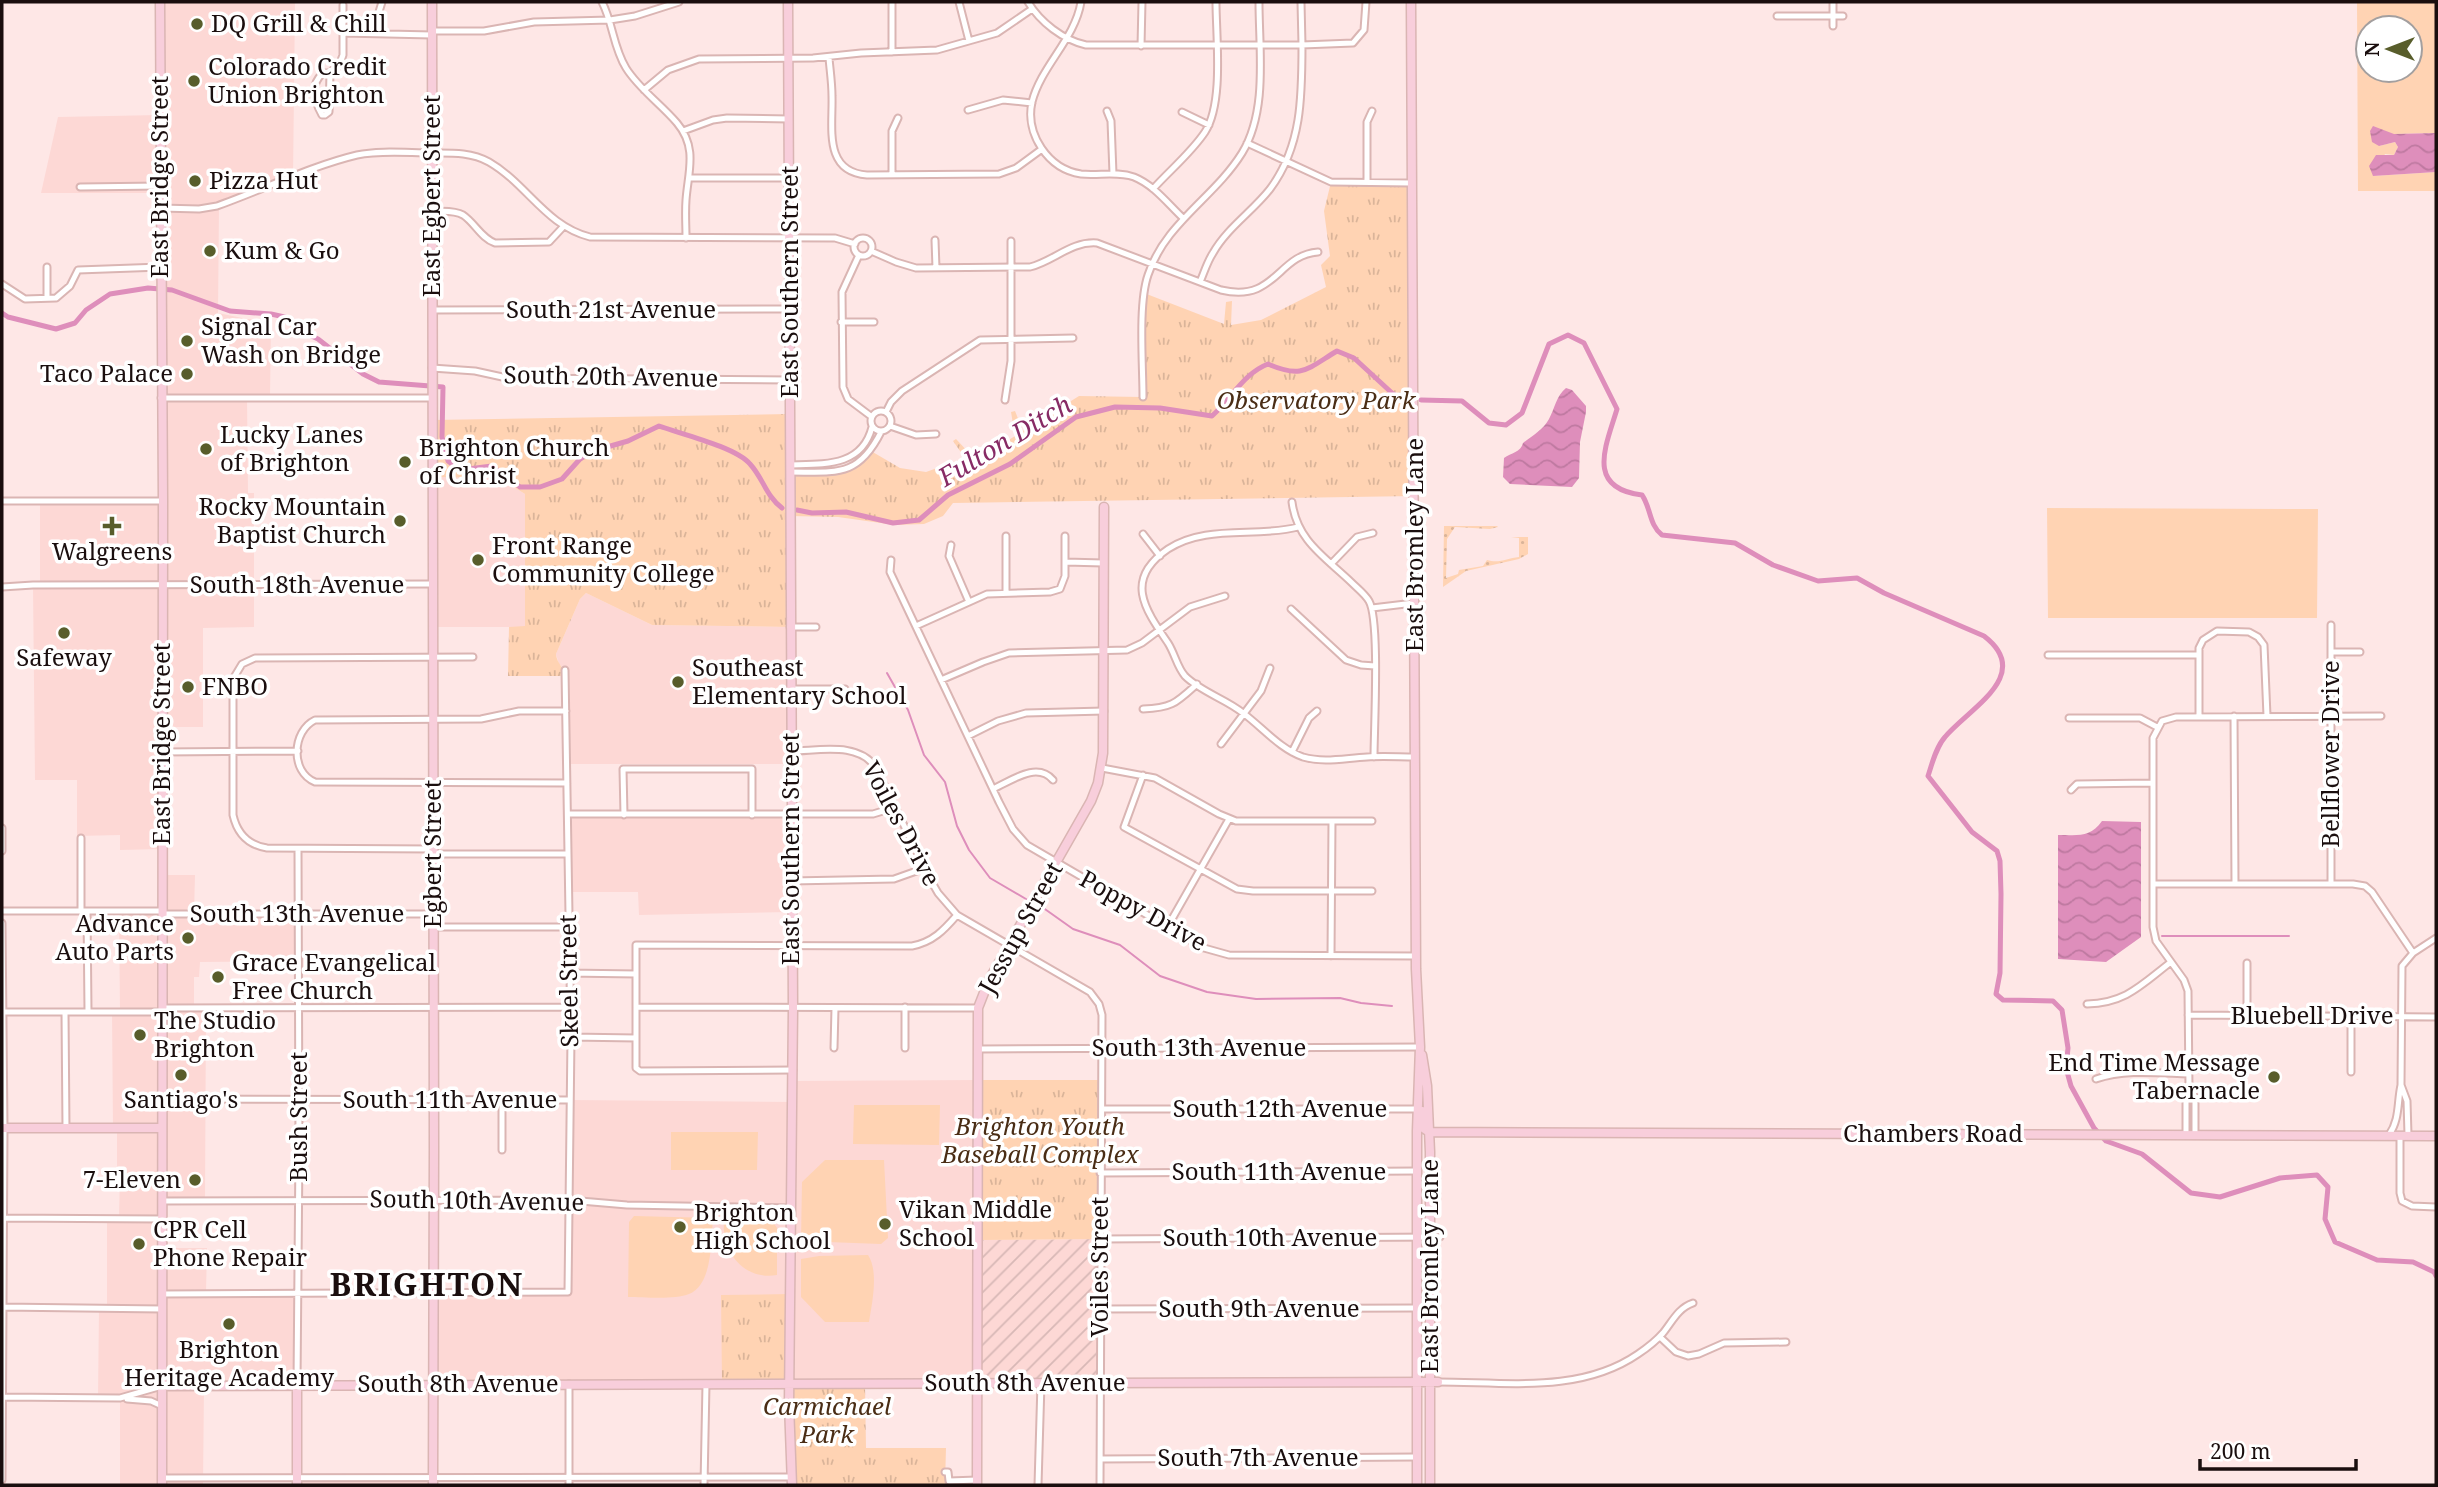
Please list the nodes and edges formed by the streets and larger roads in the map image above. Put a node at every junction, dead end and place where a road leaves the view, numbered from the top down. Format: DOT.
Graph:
graph roads {
  1 [pos="160,2"];
  2 [pos="382,2"];
  3 [pos="432,2"];
  4 [pos="602,2"];
  5 [pos="679,2"];
  6 [pos="788,2"];
  7 [pos="892,2"];
  8 [pos="959,2"];
  9 [pos="1027,2"];
  10 [pos="1081,2"];
  11 [pos="1142,2"];
  12 [pos="1216,2"];
  13 [pos="1259,2"];
  14 [pos="1301,2"];
  15 [pos="1366,2"];
  16 [pos="1411,2"];
  17 [pos="1833,2"];
  18 [pos="668,3"];
  19 [pos="343,5"];
  20 [pos="1032,9"];
  21 [pos="1777,16"];
  22 [pos="1833,16"];
  23 [pos="1843,16"];
  24 [pos="610,20"];
  25 [pos="1833,26"];
  26 [pos="377,32"];
  27 [pos="344,33"];
  28 [pos="432,33"];
  29 [pos="1066,38"];
  30 [pos="969,41"];
  31 [pos="1302,45"];
  32 [pos="1141,46"];
  33 [pos="1216,46"];
  34 [pos="1259,46"];
  35 [pos="892,52"];
  36 [pos="829,58"];
  37 [pos="788,59"];
  38 [pos="330,73"];
  39 [pos="644,90"];
  40 [pos="1032,103"];
  41 [pos="968,110"];
  42 [pos="1107,111"];
  43 [pos="1372,111"];
  44 [pos="1182,112"];
  45 [pos="898,118"];
  46 [pos="789,119"];
  47 [pos="1209,125"];
  48 [pos="683,131"];
  49 [pos="1247,143"];
  50 [pos="1042,149"];
  51 [pos="432,153"];
  52 [pos="1286,162"];
  53 [pos="892,174"];
  54 [pos="1113,174"];
  55 [pos="690,178"];
  56 [pos="789,178"];
  57 [pos="1367,182"];
  58 [pos="1411,183"];
  59 [pos="160,186"];
  60 [pos="80,187"];
  61 [pos="1153,189"];
  62 [pos="160,208"];
  63 [pos="433,211"];
  64 [pos="1183,218"];
  65 [pos="563,227"];
  66 [pos="686,238"];
  67 [pos="789,238"];
  68 [pos="935,240"];
  69 [pos="1011,241"];
  70 [pos="855,244"];
  71 [pos="871,251"];
  72 [pos="1318,252"];
  73 [pos="859,255"];
  74 [pos="1152,264"];
  75 [pos="47,267"];
  76 [pos="161,267"];
  77 [pos="936,268"];
  78 [pos="1011,268"];
  79 [pos="1200,282"];
  80 [pos="2,285"];
  81 [pos="47,299"];
  82 [pos="790,309"];
  83 [pos="433,310"];
  84 [pos="841,322"];
  85 [pos="874,322"];
  86 [pos="1011,338"];
  87 [pos="1073,338"];
  88 [pos="432,369"];
  89 [pos="790,380"];
  90 [pos="432,394"];
  91 [pos="1143,397"];
  92 [pos="161,398"];
  93 [pos="1004,400"];
  94 [pos="886,412"];
  95 [pos="872,417"];
  96 [pos="890,426"];
  97 [pos="872,427"];
  98 [pos="881,432"];
  99 [pos="936,434"];
  100 [pos="790,468"];
  101 [pos="2,500"];
  102 [pos="163,501"];
  103 [pos="1292,502"];
  104 [pos="1104,507"];
  105 [pos="1298,527"];
  106 [pos="1373,533"];
  107 [pos="1143,534"];
  108 [pos="1006,536"];
  109 [pos="1065,536"];
  110 [pos="951,545"];
  111 [pos="1160,556"];
  112 [pos="891,560"];
  113 [pos="1066,562"];
  114 [pos="1103,563"];
  115 [pos="1331,564"];
  116 [pos="432,584"];
  117 [pos="163,585"];
  118 [pos="2,587"];
  119 [pos="1006,592"];
  120 [pos="1225,596"];
  121 [pos="969,602"];
  122 [pos="1415,603"];
  123 [pos="1372,608"];
  124 [pos="1291,609"];
  125 [pos="2331,625"];
  126 [pos="916,626"];
  127 [pos="790,627"];
  128 [pos="816,627"];
  129 [pos="1158,630"];
  130 [pos="1103,652"];
  131 [pos="2332,652"];
  132 [pos="2360,652"];
  133 [pos="2048,655"];
  134 [pos="2199,655"];
  135 [pos="432,657"];
  136 [pos="473,657"];
  137 [pos="1375,666"];
  138 [pos="1270,668"];
  139 [pos="565,670"];
  140 [pos="942,680"];
  141 [pos="1196,684"];
  142 [pos="790,689"];
  143 [pos="845,689"];
  144 [pos="1143,709"];
  145 [pos="566,711"];
  146 [pos="1104,711"];
  147 [pos="1317,711"];
  148 [pos="1245,714"];
  149 [pos="2199,716"];
  150 [pos="2234,716"];
  151 [pos="2267,716"];
  152 [pos="2332,716"];
  153 [pos="2381,716"];
  154 [pos="2069,718"];
  155 [pos="432,720"];
  156 [pos="2157,727"];
  157 [pos="968,736"];
  158 [pos="1221,744"];
  159 [pos="232,751"];
  160 [pos="298,751"];
  161 [pos="790,751"];
  162 [pos="162,752"];
  163 [pos="1292,752"];
  164 [pos="1374,757"];
  165 [pos="1415,757"];
  166 [pos="1102,768"];
  167 [pos="1143,775"];
  168 [pos="1053,780"];
  169 [pos="567,783"];
  170 [pos="2152,783"];
  171 [pos="432,784"];
  172 [pos="993,789"];
  173 [pos="2071,790"];
  174 [pos="896,807"];
  175 [pos="568,814"];
  176 [pos="624,815"];
  177 [pos="752,815"];
  178 [pos="791,815"];
  179 [pos="1229,819"];
  180 [pos="1332,821"];
  181 [pos="1372,821"];
  182 [pos="2,828"];
  183 [pos="81,838"];
  184 [pos="298,849"];
  185 [pos="2,851"];
  186 [pos="433,851"];
  187 [pos="567,854"];
  188 [pos="1056,863"];
  189 [pos="925,868"];
  190 [pos="1200,870"];
  191 [pos="791,881"];
  192 [pos="2153,884"];
  193 [pos="2235,884"];
  194 [pos="2331,884"];
  195 [pos="1332,891"];
  196 [pos="1372,891"];
  197 [pos="2,911"];
  198 [pos="84,911"];
  199 [pos="162,912"];
  200 [pos="299,914"];
  201 [pos="433,914"];
  202 [pos="957,915"];
  203 [pos="2,923"];
  204 [pos="1168,926"];
  205 [pos="433,927"];
  206 [pos="568,927"];
  207 [pos="2436,938"];
  208 [pos="1009,946"];
  209 [pos="792,947"];
  210 [pos="2413,953"];
  211 [pos="1331,956"];
  212 [pos="1416,956"];
  213 [pos="2171,962"];
  214 [pos="2248,964"];
  215 [pos="568,973"];
  216 [pos="636,974"];
  217 [pos="2087,1004"];
  218 [pos="569,1007"];
  219 [pos="636,1007"];
  220 [pos="905,1007"];
  221 [pos="299,1008"];
  222 [pos="835,1008"];
  223 [pos="978,1008"];
  224 [pos="433,1009"];
  225 [pos="793,1009"];
  226 [pos="162,1010"];
  227 [pos="88,1011"];
  228 [pos="2,1012"];
  229 [pos="65,1012"];
  230 [pos="2188,1015"];
  231 [pos="2247,1016"];
  232 [pos="2351,1017"];
  233 [pos="2401,1017"];
  234 [pos="2436,1017"];
  235 [pos="570,1037"];
  236 [pos="636,1038"];
  237 [pos="1420,1047"];
  238 [pos="834,1048"];
  239 [pos="905,1048"];
  240 [pos="979,1049"];
  241 [pos="1101,1049"];
  242 [pos="793,1070"];
  243 [pos="2351,1072"];
  244 [pos="2188,1074"];
  245 [pos="1418,1078"];
  246 [pos="2096,1079"];
  247 [pos="2401,1085"];
  248 [pos="2189,1087"];
  249 [pos="162,1099"];
  250 [pos="299,1099"];
  251 [pos="434,1100"];
  252 [pos="502,1100"];
  253 [pos="570,1100"];
  254 [pos="1417,1109"];
  255 [pos="1102,1110"];
  256 [pos="2398,1117"];
  257 [pos="3,1128"];
  258 [pos="66,1128"];
  259 [pos="162,1128"];
  260 [pos="1429,1132"];
  261 [pos="2186,1134"];
  262 [pos="2195,1134"];
  263 [pos="2389,1135"];
  264 [pos="2404,1135"];
  265 [pos="2436,1136"];
  266 [pos="1417,1148"];
  267 [pos="502,1150"];
  268 [pos="1417,1171"];
  269 [pos="1100,1173"];
  270 [pos="434,1199"];
  271 [pos="299,1200"];
  272 [pos="569,1200"];
  273 [pos="162,1201"];
  274 [pos="2436,1207"];
  275 [pos="791,1208"];
  276 [pos="2,1218"];
  277 [pos="162,1219"];
  278 [pos="1417,1237"];
  279 [pos="1430,1237"];
  280 [pos="1440,1237"];
  281 [pos="1100,1239"];
  282 [pos="298,1292"];
  283 [pos="433,1293"];
  284 [pos="162,1294"];
  285 [pos="1692,1303"];
  286 [pos="2,1307"];
  287 [pos="1416,1308"];
  288 [pos="162,1309"];
  289 [pos="1101,1309"];
  290 [pos="1660,1337"];
  291 [pos="1786,1342"];
  292 [pos="1417,1382"];
  293 [pos="1434,1382"];
  294 [pos="977,1383"];
  295 [pos="1041,1383"];
  296 [pos="1101,1383"];
  297 [pos="297,1384"];
  298 [pos="569,1384"];
  299 [pos="706,1384"];
  300 [pos="789,1384"];
  301 [pos="433,1385"];
  302 [pos="162,1386"];
  303 [pos="2,1397"];
  304 [pos="120,1398"];
  305 [pos="162,1406"];
  306 [pos="1416,1457"];
  307 [pos="1100,1459"];
  308 [pos="944,1472"];
  309 [pos="704,1477"];
  310 [pos="569,1478"];
  311 [pos="2,1480"];
  312 [pos="433,1481"];
  313 [pos="792,1481"];
  314 [pos="162,1482"];
  315 [pos="297,1482"];
  316 [pos="977,1482"];
  317 [pos="949,1483"];
  318 [pos="569,1485"];
  319 [pos="704,1485"];
  320 [pos="1038,1485"];
  321 [pos="1100,1485"];
  322 [pos="1417,1485"];
  323 [pos="1430,1485"];
  1 -- 59 [label="street, East Bridge Street"];
  2 -- 26 [label="street"];
  3 -- 28 [label="street, East Egbert Street"];
  4 -- 24 [label="street"];
  5 -- 18 [label="street"];
  6 -- 37 [label="street, East Southern Street"];
  7 -- 35 [label="street"];
  8 -- 30 [label="street"];
  9 -- 20 [label="street"];
  10 -- 29 [label="street"];
  11 -- 32 [label="street"];
  12 -- 33 [label="street"];
  13 -- 34 [label="street"];
  14 -- 31 [label="street"];
  15 -- 31 [label="street"];
  16 -- 58 [label="street, East Bromley Lane"];
  17 -- 22 [label="street"];
  18 -- 24 [label="street"];
  19 -- 27 [label="street"];
  20 -- 29 [label="street"];
  20 -- 30 [label="street"];
  21 -- 22 [label="street"];
  22 -- 23 [label="street"];
  22 -- 25 [label="street"];
  24 -- 28 [label="street"];
  24 -- 39 [label="street"];
  26 -- 27 [label="street"];
  26 -- 28 [label="street"];
  27 -- 38 [label="street"];
  28 -- 51 [label="street, East Egbert Street"];
  29 -- 32 [label="street"];
  29 -- 40 [label="street"];
  30 -- 35 [label="street"];
  31 -- 34 [label="street"];
  31 -- 52 [label="street"];
  32 -- 33 [label="street"];
  33 -- 34 [label="street"];
  33 -- 47 [label="street"];
  34 -- 49 [label="street"];
  35 -- 36 [label="street"];
  36 -- 37 [label="street"];
  36 -- 53 [label="street"];
  37 -- 39 [label="street"];
  37 -- 46 [label="street, East Southern Street"];
  38 -- 38 [label="street"];
  39 -- 48 [label="street"];
  40 -- 41 [label="street"];
  40 -- 50 [label="street"];
  42 -- 54 [label="street"];
  43 -- 57 [label="street"];
  44 -- 47 [label="street"];
  45 -- 53 [label="street"];
  46 -- 48 [label="street"];
  46 -- 56 [label="street, East Southern Street"];
  47 -- 61 [label="street"];
  48 -- 55 [label="street"];
  49 -- 52 [label="street"];
  49 -- 64 [label="street"];
  50 -- 53 [label="street"];
  50 -- 54 [label="street"];
  51 -- 62 [label="street"];
  51 -- 63 [label="street, East Egbert Street"];
  51 -- 65 [label="street"];
  52 -- 57 [label="street"];
  52 -- 79 [label="street"];
  54 -- 61 [label="street"];
  55 -- 56 [label="street"];
  55 -- 66 [label="street"];
  56 -- 67 [label="street, East Southern Street"];
  57 -- 58 [label="street"];
  58 -- 122 [label="street, East Bromley Lane"];
  59 -- 60 [label="street"];
  59 -- 62 [label="street, East Bridge Street"];
  61 -- 64 [label="street"];
  62 -- 76 [label="street, East Bridge Street"];
  63 -- 65 [label="street"];
  63 -- 83 [label="street, East Egbert Street"];
  64 -- 74 [label="street"];
  65 -- 66 [label="street"];
  66 -- 67 [label="street"];
  67 -- 70 [label="street"];
  67 -- 82 [label="street, East Southern Street"];
  68 -- 77 [label="street"];
  69 -- 78 [label="street"];
  70 -- 71 [label="street"];
  70 -- 73 [label="street"];
  71 -- 73 [label="street"];
  71 -- 77 [label="street"];
  72 -- 79 [label="street"];
  73 -- 84 [label="street"];
  74 -- 78 [label="street"];
  74 -- 79 [label="street"];
  74 -- 91 [label="street"];
  75 -- 81 [label="street"];
  76 -- 81 [label="street"];
  76 -- 92 [label="street, East Bridge Street"];
  77 -- 78 [label="street"];
  78 -- 86 [label="street"];
  80 -- 81 [label="street"];
  82 -- 83 [label="street, South 21st Avenue"];
  82 -- 89 [label="street, East Southern Street"];
  83 -- 88 [label="street, East Egbert Street"];
  84 -- 85 [label="street"];
  84 -- 95 [label="street"];
  86 -- 87 [label="street"];
  86 -- 93 [label="street"];
  86 -- 94 [label="street"];
  88 -- 89 [label="street, South 20th Avenue"];
  88 -- 90 [label="street, East Egbert Street"];
  89 -- 100 [label="street, East Southern Street"];
  90 -- 92 [label="street"];
  90 -- 116 [label="street, Egbert Street"];
  92 -- 102 [label="street, East Bridge Street"];
  94 -- 95 [label="street"];
  94 -- 96 [label="street"];
  95 -- 97 [label="street"];
  96 -- 98 [label="street"];
  96 -- 99 [label="street"];
  97 -- 98 [label="street"];
  97 -- 100 [label="street"];
  98 -- 100 [label="street"];
  100 -- 127 [label="street, East Southern Street"];
  101 -- 102 [label="street"];
  102 -- 117 [label="street, East Bridge Street"];
  103 -- 105 [label="street"];
  104 -- 114 [label="street, Jessup Street"];
  105 -- 111 [label="street"];
  105 -- 115 [label="street"];
  106 -- 115 [label="street"];
  107 -- 111 [label="street"];
  108 -- 119 [label="street"];
  109 -- 113 [label="street"];
  110 -- 121 [label="street"];
  111 -- 129 [label="street"];
  112 -- 126 [label="street, Poppy Drive"];
  113 -- 114 [label="street"];
  113 -- 119 [label="street"];
  114 -- 130 [label="street, Jessup Street"];
  115 -- 123 [label="street"];
  116 -- 117 [label="street, South 18th Avenue"];
  116 -- 135 [label="street, Egbert Street"];
  117 -- 118 [label="street, South 18th Avenue"];
  117 -- 162 [label="street, East Bridge Street"];
  119 -- 121 [label="street"];
  120 -- 129 [label="street"];
  121 -- 126 [label="street"];
  122 -- 123 [label="street"];
  122 -- 165 [label="street, East Bromley Lane"];
  123 -- 137 [label="street"];
  124 -- 137 [label="street"];
  125 -- 131 [label="street, Bellflower Drive"];
  126 -- 140 [label="street, Poppy Drive"];
  127 -- 128 [label="street"];
  127 -- 142 [label="street, East Southern Street"];
  129 -- 130 [label="street"];
  129 -- 141 [label="street"];
  130 -- 140 [label="street"];
  130 -- 146 [label="street, Jessup Street"];
  131 -- 132 [label="street"];
  131 -- 152 [label="street, Bellflower Drive"];
  133 -- 134 [label="street"];
  134 -- 149 [label="street"];
  134 -- 151 [label="street"];
  135 -- 136 [label="street"];
  135 -- 155 [label="street, Egbert Street"];
  135 -- 159 [label="street"];
  137 -- 164 [label="street"];
  138 -- 148 [label="street"];
  139 -- 145 [label="street, Skeel Street"];
  140 -- 157 [label="street, Poppy Drive"];
  141 -- 144 [label="street"];
  141 -- 148 [label="street"];
  142 -- 143 [label="street"];
  142 -- 161 [label="street, East Southern Street"];
  145 -- 155 [label="street"];
  145 -- 169 [label="street, Skeel Street"];
  146 -- 157 [label="street"];
  146 -- 166 [label="street, Jessup Street"];
  147 -- 163 [label="street"];
  148 -- 158 [label="street"];
  148 -- 163 [label="street"];
  149 -- 150 [label="street"];
  149 -- 156 [label="street"];
  150 -- 151 [label="street"];
  150 -- 193 [label="street"];
  151 -- 152 [label="street"];
  152 -- 153 [label="street"];
  152 -- 194 [label="street, Bellflower Drive"];
  154 -- 156 [label="street"];
  155 -- 160 [label="street"];
  155 -- 171 [label="street, Egbert Street"];
  156 -- 170 [label="street"];
  157 -- 172 [label="street, Poppy Drive"];
  159 -- 160 [label="street"];
  159 -- 162 [label="street"];
  159 -- 184 [label="street"];
  160 -- 171 [label="street"];
  161 -- 174 [label="street, Voiles Drive"];
  161 -- 178 [label="street, East Southern Street"];
  162 -- 199 [label="street, East Bridge Street"];
  163 -- 164 [label="street"];
  164 -- 165 [label="street"];
  165 -- 212 [label="street, East Bromley Lane"];
  166 -- 167 [label="street"];
  166 -- 188 [label="street, Jessup Street"];
  167 -- 179 [label="street"];
  167 -- 190 [label="street"];
  168 -- 172 [label="street"];
  169 -- 171 [label="street"];
  169 -- 175 [label="street, Skeel Street"];
  170 -- 173 [label="street"];
  170 -- 192 [label="street"];
  171 -- 186 [label="street, Egbert Street"];
  172 -- 188 [label="street, Poppy Drive"];
  174 -- 178 [label="street"];
  174 -- 189 [label="street, Voiles Drive"];
  175 -- 176 [label="street"];
  175 -- 187 [label="street, Skeel Street"];
  176 -- 177 [label="street"];
  176 -- 177 [label="street"];
  177 -- 178 [label="street"];
  178 -- 191 [label="street, East Southern Street"];
  179 -- 180 [label="street"];
  179 -- 190 [label="street"];
  180 -- 181 [label="street"];
  180 -- 195 [label="street"];
  182 -- 185 [label="street"];
  183 -- 198 [label="street"];
  184 -- 186 [label="street"];
  184 -- 200 [label="street, Bush Street"];
  186 -- 187 [label="street"];
  186 -- 201 [label="street, Egbert Street"];
  187 -- 206 [label="street, Skeel Street"];
  188 -- 204 [label="street, Poppy Drive"];
  188 -- 208 [label="street, Jessup Street"];
  189 -- 191 [label="street"];
  189 -- 202 [label="street, Voiles Drive"];
  190 -- 195 [label="street"];
  190 -- 204 [label="street"];
  191 -- 209 [label="street, East Southern Street"];
  192 -- 193 [label="street"];
  192 -- 213 [label="street"];
  193 -- 194 [label="street"];
  194 -- 210 [label="street"];
  195 -- 196 [label="street"];
  195 -- 211 [label="street"];
  197 -- 198 [label="street, South 13th Avenue"];
  198 -- 199 [label="street, South 13th Avenue"];
  198 -- 227 [label="street"];
  199 -- 200 [label="street, South 13th Avenue"];
  199 -- 226 [label="street, East Bridge Street"];
  200 -- 201 [label="street, South 13th Avenue"];
  200 -- 221 [label="street, Bush Street"];
  201 -- 205 [label="street, Egbert Street"];
  202 -- 208 [label="street, Voiles Drive"];
  202 -- 209 [label="street"];
  203 -- 228 [label="street"];
  204 -- 211 [label="street, Poppy Drive"];
  205 -- 206 [label="street, South 13th Avenue"];
  205 -- 224 [label="street, Egbert Street"];
  206 -- 215 [label="street, Skeel Street"];
  207 -- 210 [label="street"];
  208 -- 223 [label="street, Jessup Street"];
  208 -- 241 [label="street, Voiles Drive"];
  209 -- 216 [label="street"];
  209 -- 225 [label="street, East Southern Street"];
  210 -- 233 [label="street"];
  211 -- 212 [label="street, Poppy Drive"];
  212 -- 237 [label="street, East Bromley Lane"];
  213 -- 217 [label="street"];
  213 -- 230 [label="street"];
  214 -- 231 [label="street"];
  215 -- 216 [label="street"];
  215 -- 218 [label="street, Skeel Street"];
  216 -- 219 [label="street"];
  218 -- 224 [label="street"];
  218 -- 235 [label="street, Skeel Street"];
  219 -- 225 [label="street"];
  219 -- 236 [label="street"];
  220 -- 222 [label="street"];
  220 -- 223 [label="street"];
  220 -- 239 [label="street"];
  221 -- 224 [label="street"];
  221 -- 226 [label="street"];
  221 -- 250 [label="street, Bush Street"];
  222 -- 225 [label="street"];
  222 -- 238 [label="street"];
  223 -- 240 [label="street, Jessup Street"];
  224 -- 251 [label="street, Egbert Street"];
  225 -- 242 [label="street, East Southern Street"];
  226 -- 227 [label="street"];
  226 -- 249 [label="street, East Bridge Street"];
  227 -- 229 [label="street"];
  228 -- 229 [label="street"];
  228 -- 257 [label="street"];
  229 -- 258 [label="street"];
  230 -- 231 [label="street, Bluebell Drive"];
  230 -- 244 [label="street"];
  231 -- 232 [label="street, Bluebell Drive"];
  232 -- 233 [label="street, Bluebell Drive"];
  232 -- 243 [label="street"];
  233 -- 234 [label="street, Bluebell Drive"];
  233 -- 247 [label="street"];
  235 -- 236 [label="street"];
  235 -- 253 [label="street, Skeel Street"];
  236 -- 242 [label="street"];
  237 -- 241 [label="street, South 13th Avenue"];
  237 -- 245 [label="street, East Bromley Lane"];
  237 -- 260 [label="street, East Bromley Lane"];
  240 -- 241 [label="street, South 13th Avenue"];
  240 -- 294 [label="street, Jessup Street"];
  241 -- 255 [label="street, Voiles Street"];
  242 -- 275 [label="street, East Southern Street"];
  244 -- 246 [label="street"];
  244 -- 248 [label="street"];
  245 -- 254 [label="street, East Bromley Lane"];
  245 -- 260 [label="street"];
  247 -- 256 [label="street"];
  247 -- 264 [label="street"];
  248 -- 261 [label="street"];
  248 -- 262 [label="street"];
  249 -- 250 [label="street, South 11th Avenue"];
  249 -- 259 [label="street, East Bridge Street"];
  250 -- 251 [label="street, South 11th Avenue"];
  250 -- 271 [label="street, Bush Street"];
  251 -- 252 [label="street, South 11th Avenue"];
  251 -- 270 [label="street, Egbert Street"];
  252 -- 253 [label="street, South 11th Avenue"];
  252 -- 267 [label="street"];
  253 -- 272 [label="street, Skeel Street"];
  254 -- 255 [label="street, South 12th Avenue"];
  254 -- 266 [label="street, East Bromley Lane"];
  255 -- 269 [label="street, Voiles Street"];
  256 -- 263 [label="street"];
  256 -- 264 [label="street"];
  257 -- 258 [label="street"];
  257 -- 276 [label="street"];
  258 -- 259 [label="street"];
  259 -- 273 [label="street, East Bridge Street"];
  260 -- 261 [label="street, Chambers Road"];
  260 -- 266 [label="street"];
  260 -- 279 [label="street, East Bromley Lane"];
  261 -- 262 [label="street, Chambers Road"];
  262 -- 263 [label="street, Chambers Road"];
  263 -- 264 [label="street, Chambers Road"];
  264 -- 265 [label="street, Chambers Road"];
  264 -- 274 [label="street"];
  266 -- 268 [label="street, East Bromley Lane"];
  268 -- 269 [label="street, South 11th Avenue"];
  268 -- 278 [label="street, East Bromley Lane"];
  269 -- 281 [label="street, Voiles Street"];
  270 -- 271 [label="street, South 10th Avenue"];
  270 -- 272 [label="street, South 10th Avenue"];
  270 -- 283 [label="street, Egbert Street"];
  271 -- 273 [label="street, South 10th Avenue"];
  271 -- 282 [label="street, Bush Street"];
  272 -- 275 [label="street, South 10th Avenue"];
  272 -- 283 [label="street, Skeel Street"];
  273 -- 277 [label="street, East Bridge Street"];
  275 -- 300 [label="street, East Southern Street"];
  276 -- 277 [label="street"];
  276 -- 286 [label="street"];
  277 -- 284 [label="street, East Bridge Street"];
  278 -- 279 [label="street, South 10th Avenue"];
  278 -- 281 [label="street, South 10th Avenue"];
  278 -- 287 [label="street, East Bromley Lane"];
  279 -- 280 [label="street, South 10th Avenue"];
  279 -- 293 [label="street, East Bromley Lane"];
  281 -- 289 [label="street, Voiles Street"];
  282 -- 283 [label="street"];
  282 -- 284 [label="street"];
  282 -- 297 [label="street, Bush Street"];
  283 -- 301 [label="street, Egbert Street"];
  284 -- 288 [label="street, East Bridge Street"];
  285 -- 290 [label="street, South 8th Avenue"];
  286 -- 288 [label="street"];
  286 -- 303 [label="street"];
  287 -- 289 [label="street, South 9th Avenue"];
  287 -- 292 [label="street, East Bromley Lane"];
  288 -- 302 [label="street, East Bridge Street"];
  289 -- 296 [label="street, Voiles Street"];
  290 -- 291 [label="street"];
  290 -- 293 [label="street, South 8th Avenue"];
  292 -- 293 [label="street, South 8th Avenue"];
  292 -- 296 [label="street, South 8th Avenue"];
  292 -- 306 [label="street, East Bromley Lane"];
  293 -- 323 [label="street, East Bromley Lane"];
  294 -- 295 [label="street, South 8th Avenue"];
  294 -- 300 [label="street, South 8th Avenue"];
  294 -- 316 [label="street, Jessup Street"];
  295 -- 296 [label="street, South 8th Avenue"];
  295 -- 320 [label="street"];
  296 -- 307 [label="street, Voiles Street"];
  297 -- 301 [label="street, South 8th Avenue"];
  297 -- 302 [label="street, South 8th Avenue"];
  297 -- 315 [label="street"];
  298 -- 299 [label="street, South 8th Avenue"];
  298 -- 301 [label="street, South 8th Avenue"];
  298 -- 310 [label="street"];
  299 -- 300 [label="street, South 8th Avenue"];
  299 -- 309 [label="street"];
  300 -- 313 [label="street, East Southern Street"];
  301 -- 312 [label="street, Egbert Street"];
  302 -- 304 [label="street"];
  302 -- 305 [label="street, East Bridge Street"];
  303 -- 304 [label="street"];
  303 -- 311 [label="street"];
  304 -- 305 [label="street"];
  305 -- 314 [label="street, East Bridge Street"];
  306 -- 307 [label="street, South 7th Avenue"];
  306 -- 322 [label="street, East Bromley Lane"];
  307 -- 321 [label="street, Voiles Street"];
  308 -- 317 [label="street"];
  309 -- 310 [label="street"];
  309 -- 313 [label="street"];
  309 -- 319 [label="street"];
  310 -- 312 [label="street"];
  310 -- 318 [label="street"];
  312 -- 315 [label="street"];
  314 -- 315 [label="street"];
  316 -- 317 [label="street"];
}
